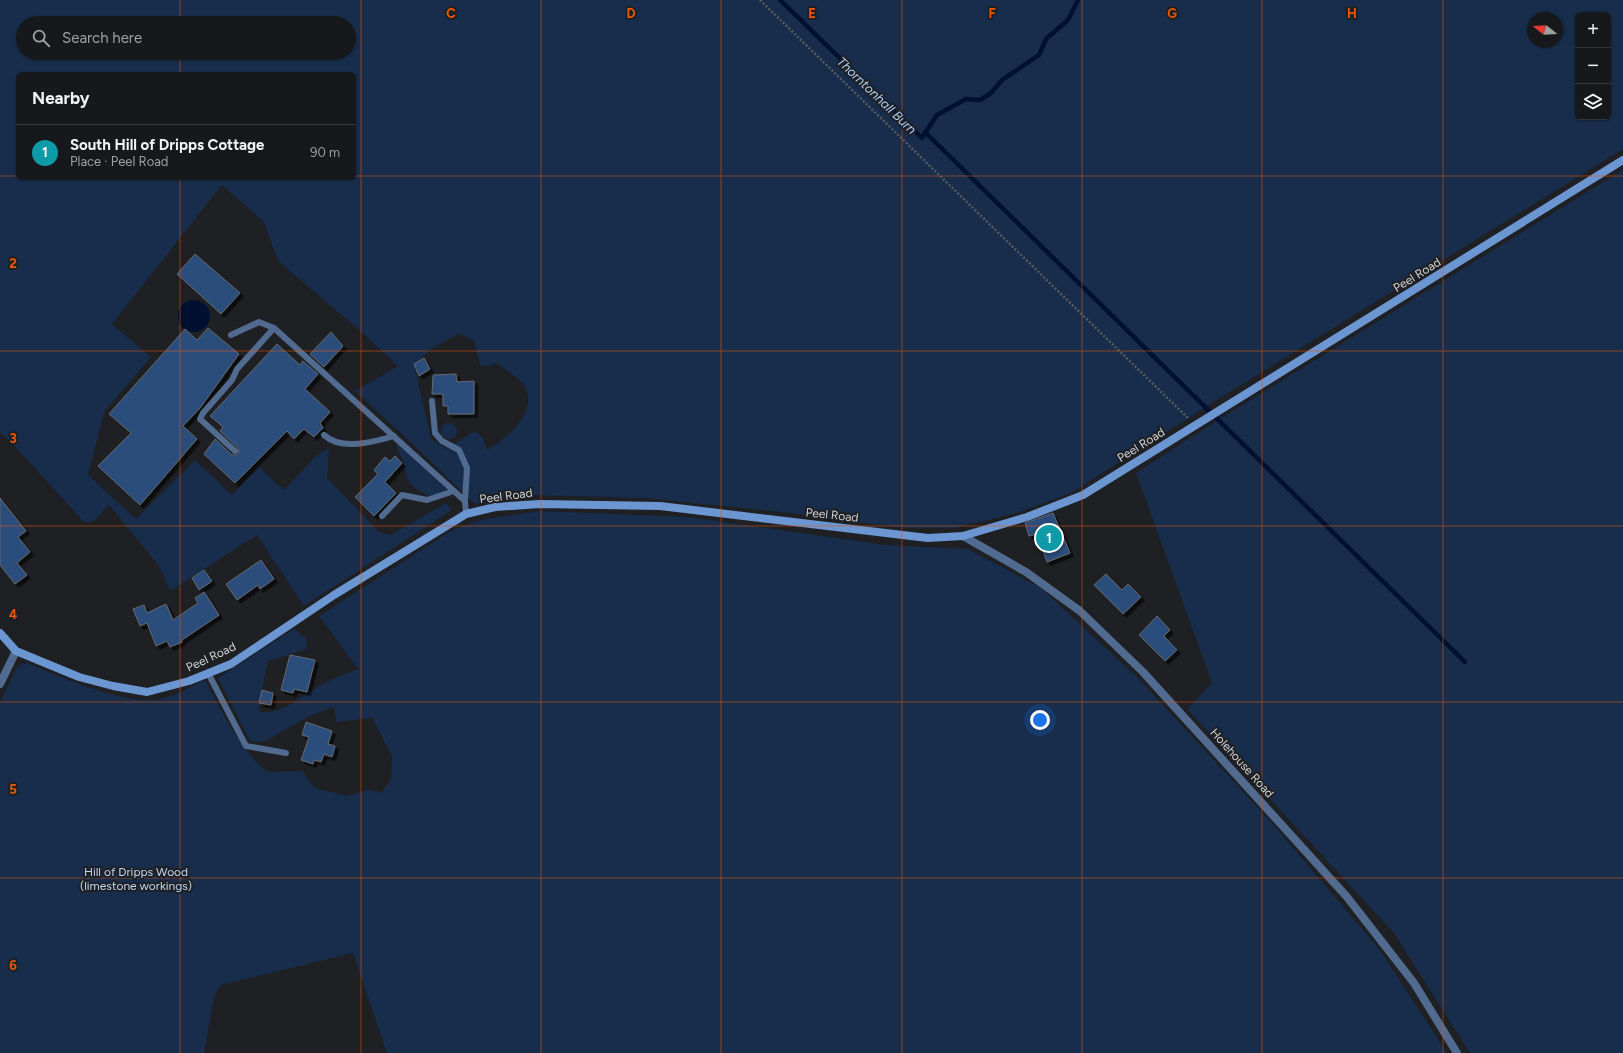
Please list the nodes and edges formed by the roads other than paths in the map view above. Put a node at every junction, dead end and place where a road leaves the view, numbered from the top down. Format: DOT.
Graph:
graph roads {
  1 [pos="1623,160"];
  2 [pos="274,328"];
  3 [pos="232,335"];
  4 [pos="432,402"];
  5 [pos="324,435"];
  6 [pos="394,436"];
  7 [pos="235,451"];
  8 [pos="454,491"];
  9 [pos="465,501"];
  10 [pos="466,514"];
  11 [pos="382,516"];
  12 [pos="963,536"];
  13 [pos="0,634"];
  14 [pos="16,651"];
  15 [pos="208,673"];
  16 [pos="0,684"];
  17 [pos="286,753"];
  18 [pos="1457,1053"];
  1 -- 12 [label="street, Peel Road"];
  2 -- 3 [label="lane"];
  2 -- 6 [label="lane"];
  2 -- 7 [label="lane"];
  4 -- 9 [label="lane"];
  5 -- 6 [label="lane"];
  6 -- 8 [label="lane"];
  8 -- 9 [label="lane"];
  8 -- 11 [label="lane"];
  9 -- 10 [label="lane"];
  10 -- 12 [label="street, Peel Road"];
  10 -- 15 [label="street, Peel Road"];
  12 -- 18 [label="street, Holehouse Road"];
  13 -- 14 [label="street, Peel Road"];
  14 -- 15 [label="street, Peel Road"];
  14 -- 16 [label="street"];
  15 -- 17 [label="lane"];
}
